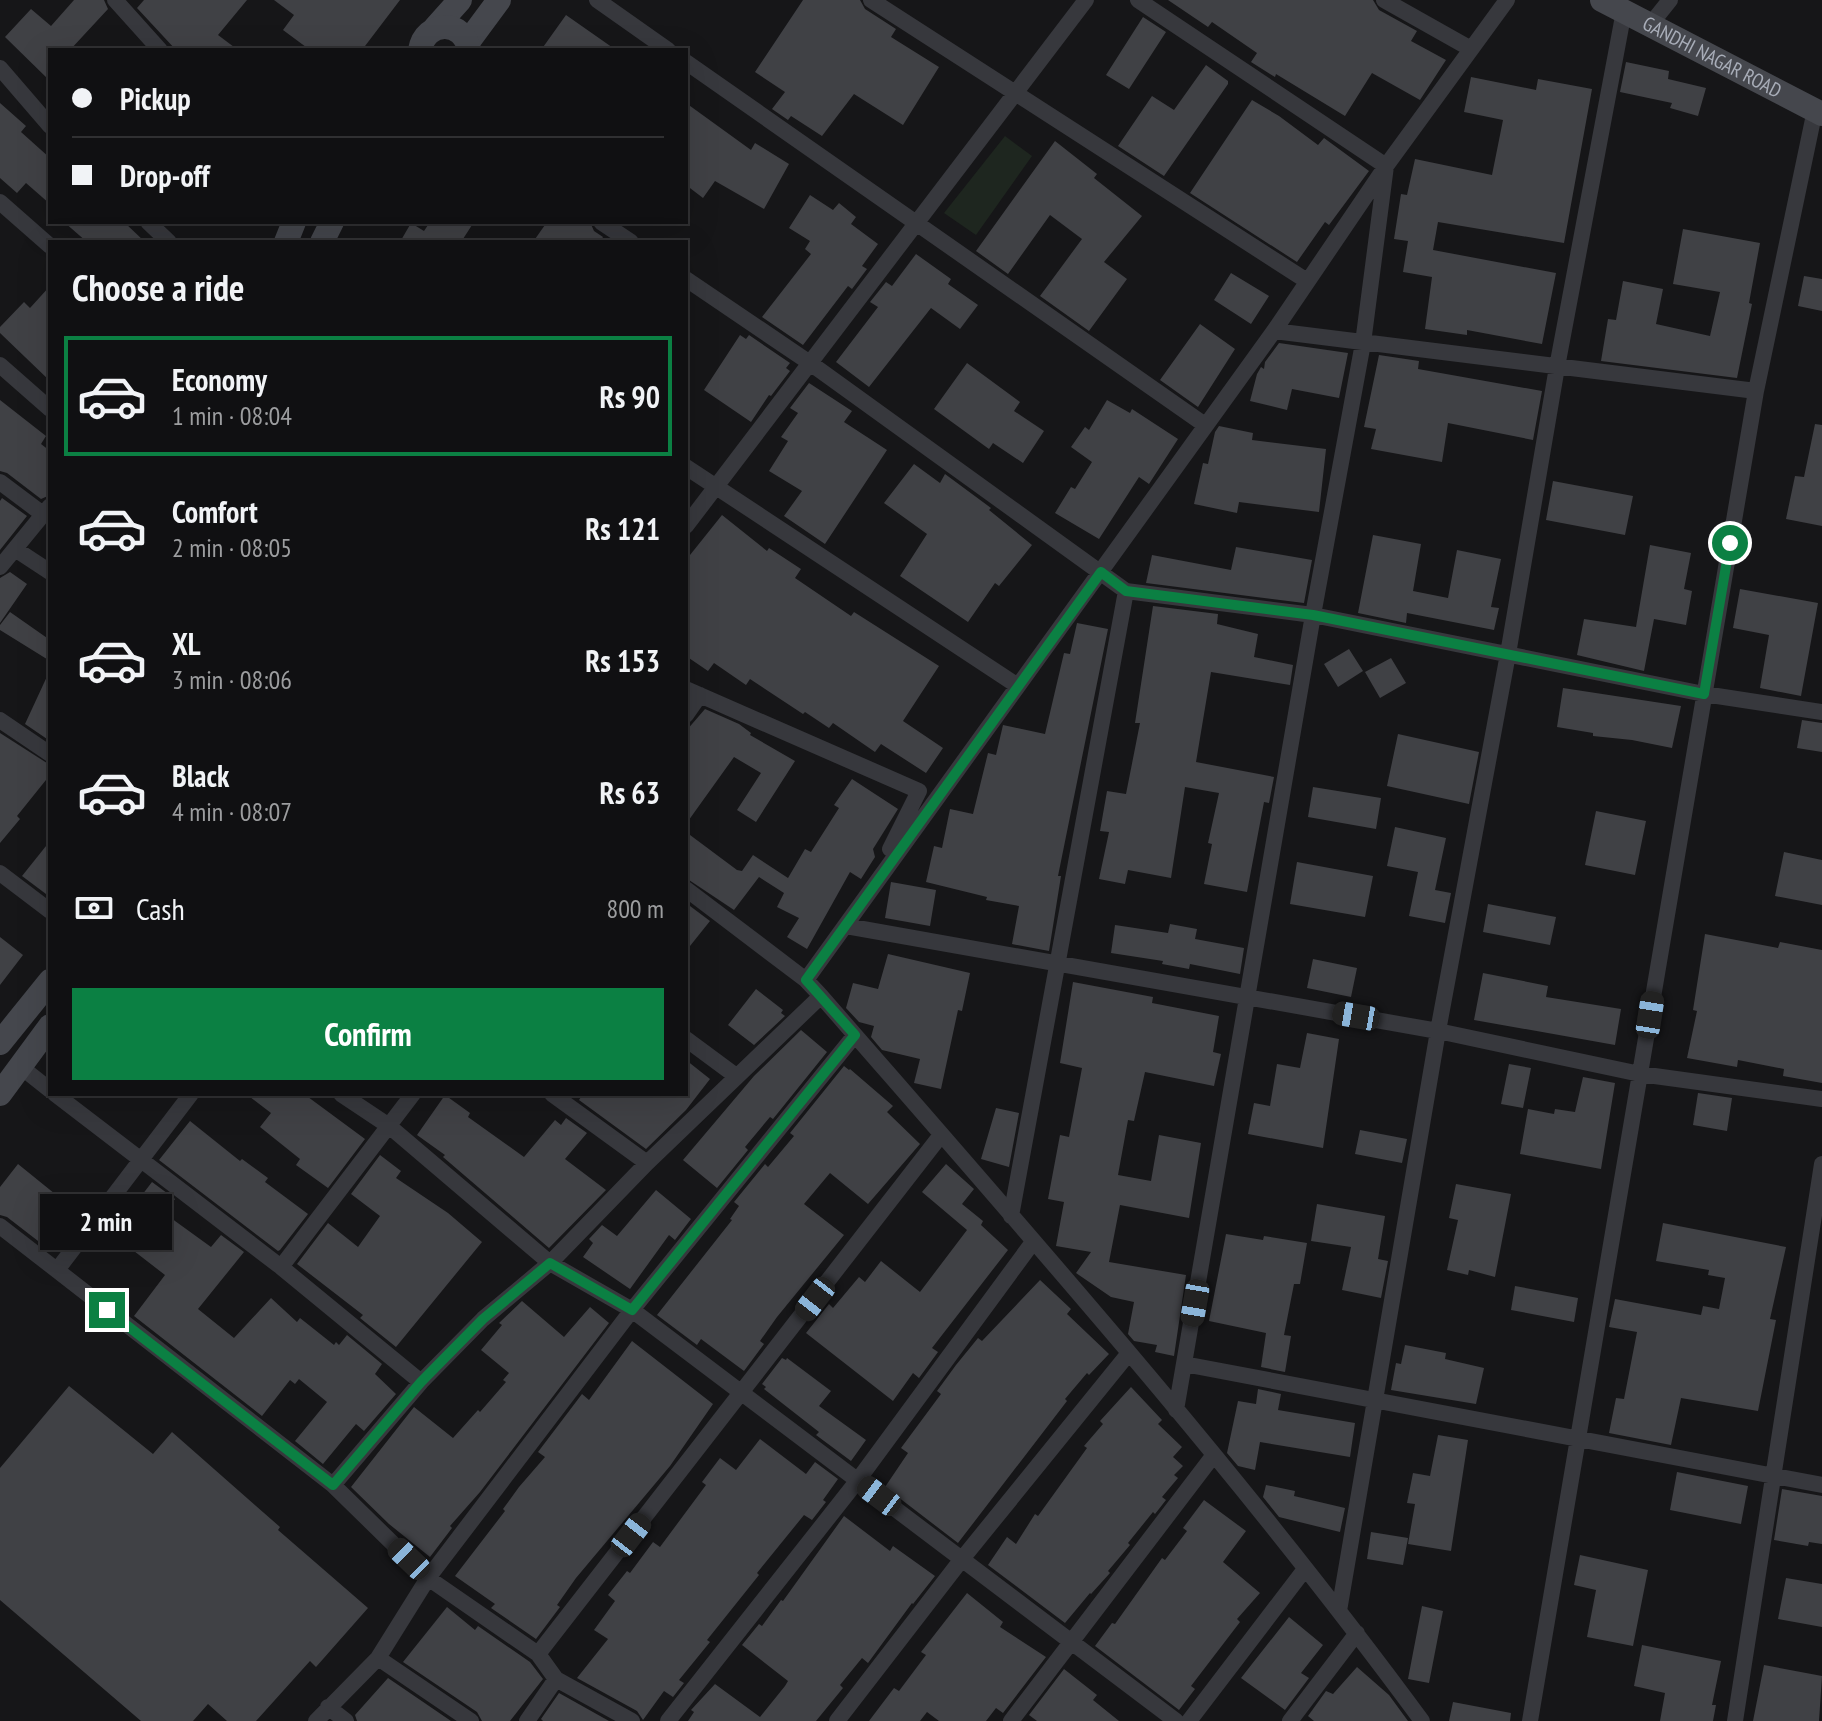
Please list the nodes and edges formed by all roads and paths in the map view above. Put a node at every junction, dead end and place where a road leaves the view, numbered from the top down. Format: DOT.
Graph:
graph roads {
  1 [pos="115,0"];
  2 [pos="460,0"];
  3 [pos="499,0"];
  4 [pos="597,0"];
  5 [pos="871,0"];
  6 [pos="1086,0"];
  7 [pos="1138,0"];
  8 [pos="1384,0"];
  9 [pos="1507,0"];
  10 [pos="1602,0"];
  11 [pos="1670,0"];
  12 [pos="1624,11"];
  13 [pos="1650,25"];
  14 [pos="423,44"];
  15 [pos="468,46"];
  16 [pos="158,48"];
  17 [pos="665,48"];
  18 [pos="1471,49"];
  19 [pos="688,63"];
  20 [pos="0,68"];
  21 [pos="1015,93"];
  22 [pos="1818,112"];
  23 [pos="48,124"];
  24 [pos="1386,166"];
  25 [pos="0,202"];
  26 [pos="916,223"];
  27 [pos="150,224"];
  28 [pos="604,224"];
  29 [pos="167,240"];
  30 [pos="628,240"];
  31 [pos="48,244"];
  32 [pos="688,280"];
  33 [pos="1307,281"];
  34 [pos="1274,331"];
  35 [pos="1363,343"];
  36 [pos="810,363"];
  37 [pos="0,365"];
  38 [pos="1557,367"];
  39 [pos="1756,391"];
  40 [pos="48,407"];
  41 [pos="1205,425"];
  42 [pos="688,468"];
  43 [pos="0,482"];
  44 [pos="716,487"];
  45 [pos="47,511"];
  46 [pos="688,523"];
  47 [pos="15,549"];
  48 [pos="0,567"];
  49 [pos="48,571"];
  50 [pos="1101,572"];
  51 [pos="1126,591"];
  52 [pos="1313,615"];
  53 [pos="1508,654"];
  54 [pos="1018,686"];
  55 [pos="693,692"];
  56 [pos="1704,694"];
  57 [pos="1822,712"];
  58 [pos="0,720"];
  59 [pos="48,753"];
  60 [pos="0,873"];
  61 [pos="688,891"];
  62 [pos="868,894"];
  63 [pos="48,909"];
  64 [pos="846,926"];
  65 [pos="1058,964"];
  66 [pos="806,980"];
  67 [pos="48,983"];
  68 [pos="821,996"];
  69 [pos="1247,997"];
  70 [pos="48,1029"];
  71 [pos="1438,1031"];
  72 [pos="855,1035"];
  73 [pos="688,1040"];
  74 [pos="0,1043"];
  75 [pos="21,1067"];
  76 [pos="1640,1074"];
  77 [pos="736,1076"];
  78 [pos="48,1088"];
  79 [pos="0,1094"];
  80 [pos="58,1096"];
  81 [pos="189,1096"];
  82 [pos="344,1096"];
  83 [pos="412,1096"];
  84 [pos="555,1096"];
  85 [pos="1822,1099"];
  86 [pos="389,1126"];
  87 [pos="941,1135"];
  88 [pos="140,1161"];
  89 [pos="647,1163"];
  90 [pos="1822,1164"];
  91 [pos="1011,1216"];
  92 [pos="0,1226"];
  93 [pos="1033,1242"];
  94 [pos="550,1263"];
  95 [pos="281,1267"];
  96 [pos="57,1270"];
  97 [pos="632,1310"];
  98 [pos="1129,1353"];
  99 [pos="1184,1364"];
  100 [pos="421,1382"];
  101 [pos="742,1393"];
  102 [pos="1375,1400"];
  103 [pos="1176,1410"];
  104 [pos="1578,1439"];
  105 [pos="1213,1456"];
  106 [pos="1771,1475"];
  107 [pos="858,1480"];
  108 [pos="333,1485"];
  109 [pos="1822,1485"];
  110 [pos="962,1559"];
  111 [pos="1305,1569"];
  112 [pos="428,1578"];
  113 [pos="1339,1611"];
  114 [pos="1357,1633"];
  115 [pos="1072,1642"];
  116 [pos="538,1654"];
  117 [pos="378,1658"];
  118 [pos="556,1679"];
  119 [pos="328,1707"];
  120 [pos="316,1721"];
  121 [pos="346,1721"];
  122 [pos="471,1721"];
  123 [pos="527,1721"];
  124 [pos="632,1721"];
  125 [pos="668,1721"];
  126 [pos="837,1721"];
  127 [pos="1011,1721"];
  128 [pos="1176,1721"];
  129 [pos="1189,1721"];
  130 [pos="1290,1721"];
  131 [pos="1422,1721"];
  132 [pos="1530,1721"];
  133 [pos="1735,1721"];
  1 -- 16 [label="street"];
  2 -- 14 [label="main road"];
  3 -- 15 [label="main road"];
  4 -- 17 [label="street"];
  5 -- 21 [label="street"];
  6 -- 21 [label="street"];
  7 -- 24 [label="street"];
  8 -- 18 [label="street"];
  9 -- 18 [label="street"];
  10 -- 12 [label="main road, GANDHI NAGAR ROAD"];
  11 -- 13 [label="street"];
  12 -- 13 [label="main road, GANDHI NAGAR ROAD"];
  12 -- 38 [label="street"];
  13 -- 22 [label="main road, GANDHI NAGAR ROAD"];
  14 -- 15 [label="main road"];
  18 -- 24 [label="street"];
  19 -- 26 [label="street"];
  20 -- 23 [label="street"];
  21 -- 26 [label="street"];
  21 -- 33 [label="street"];
  22 -- 39 [label="street"];
  24 -- 33 [label="street"];
  24 -- 35 [label="street"];
  25 -- 31 [label="street"];
  26 -- 36 [label="street"];
  26 -- 41 [label="street"];
  27 -- 29 [label="street"];
  28 -- 30 [label="street"];
  32 -- 36 [label="street"];
  33 -- 34 [label="street"];
  34 -- 35 [label="street"];
  34 -- 41 [label="street"];
  35 -- 38 [label="street"];
  35 -- 52 [label="street"];
  36 -- 44 [label="street"];
  36 -- 50 [label="street"];
  37 -- 40 [label="street"];
  38 -- 39 [label="street"];
  38 -- 53 [label="street"];
  39 -- 56 [label="street"];
  41 -- 50 [label="street"];
  42 -- 44 [label="street"];
  43 -- 45 [label="street"];
  44 -- 46 [label="street"];
  44 -- 54 [label="street"];
  45 -- 47 [label="street"];
  47 -- 48 [label="street"];
  47 -- 49 [label="street"];
  50 -- 51 [label="street"];
  50 -- 54 [label="street"];
  51 -- 52 [label="street"];
  51 -- 65 [label="street"];
  52 -- 53 [label="street"];
  52 -- 69 [label="street"];
  53 -- 56 [label="street"];
  53 -- 71 [label="street"];
  54 -- 62 [label="street"];
  55 -- 62 [label="street"];
  56 -- 57 [label="street"];
  56 -- 76 [label="street"];
  58 -- 59 [label="street"];
  60 -- 63 [label="street"];
  61 -- 66 [label="street"];
  62 -- 64 [label="street"];
  64 -- 65 [label="street"];
  64 -- 66 [label="street"];
  65 -- 69 [label="street"];
  65 -- 91 [label="street"];
  66 -- 68 [label="street"];
  67 -- 74 [label="main road"];
  68 -- 72 [label="street"];
  68 -- 77 [label="street"];
  69 -- 71 [label="street"];
  69 -- 99 [label="street"];
  70 -- 75 [label="main road"];
  71 -- 76 [label="street"];
  71 -- 102 [label="street"];
  72 -- 87 [label="street"];
  72 -- 97 [label="street"];
  73 -- 77 [label="street"];
  75 -- 78 [label="street"];
  75 -- 79 [label="main road"];
  76 -- 85 [label="street"];
  76 -- 104 [label="street"];
  77 -- 89 [label="street"];
  80 -- 88 [label="street"];
  81 -- 88 [label="street"];
  82 -- 86 [label="street"];
  83 -- 86 [label="street"];
  84 -- 89 [label="street"];
  86 -- 94 [label="street"];
  86 -- 95 [label="street"];
  87 -- 91 [label="street"];
  87 -- 101 [label="street"];
  88 -- 95 [label="street"];
  88 -- 96 [label="street"];
  89 -- 94 [label="street"];
  90 -- 106 [label="street"];
  91 -- 93 [label="street"];
  92 -- 96 [label="street"];
  93 -- 98 [label="street"];
  93 -- 107 [label="street"];
  94 -- 97 [label="street"];
  94 -- 100 [label="street"];
  95 -- 100 [label="street"];
  96 -- 108 [label="street"];
  97 -- 101 [label="street"];
  97 -- 112 [label="street"];
  98 -- 103 [label="street"];
  98 -- 110 [label="street"];
  99 -- 102 [label="street"];
  99 -- 103 [label="street"];
  100 -- 108 [label="street"];
  101 -- 107 [label="street"];
  101 -- 116 [label="street"];
  102 -- 104 [label="street"];
  102 -- 113 [label="street"];
  103 -- 105 [label="street"];
  104 -- 106 [label="street"];
  104 -- 132 [label="street"];
  105 -- 111 [label="street"];
  105 -- 115 [label="street"];
  106 -- 109 [label="street"];
  106 -- 133 [label="street"];
  107 -- 110 [label="street"];
  107 -- 125 [label="street"];
  108 -- 112 [label="street"];
  110 -- 115 [label="street"];
  110 -- 126 [label="street"];
  111 -- 113 [label="street"];
  111 -- 129 [label="street"];
  112 -- 116 [label="street"];
  112 -- 117 [label="street"];
  113 -- 114 [label="street"];
  114 -- 130 [label="street"];
  114 -- 131 [label="street"];
  115 -- 127 [label="street"];
  115 -- 128 [label="street"];
  116 -- 118 [label="street"];
  117 -- 119 [label="street"];
  117 -- 122 [label="street"];
  118 -- 123 [label="street"];
  118 -- 124 [label="street"];
  119 -- 120 [label="street"];
  119 -- 121 [label="street"];
}
